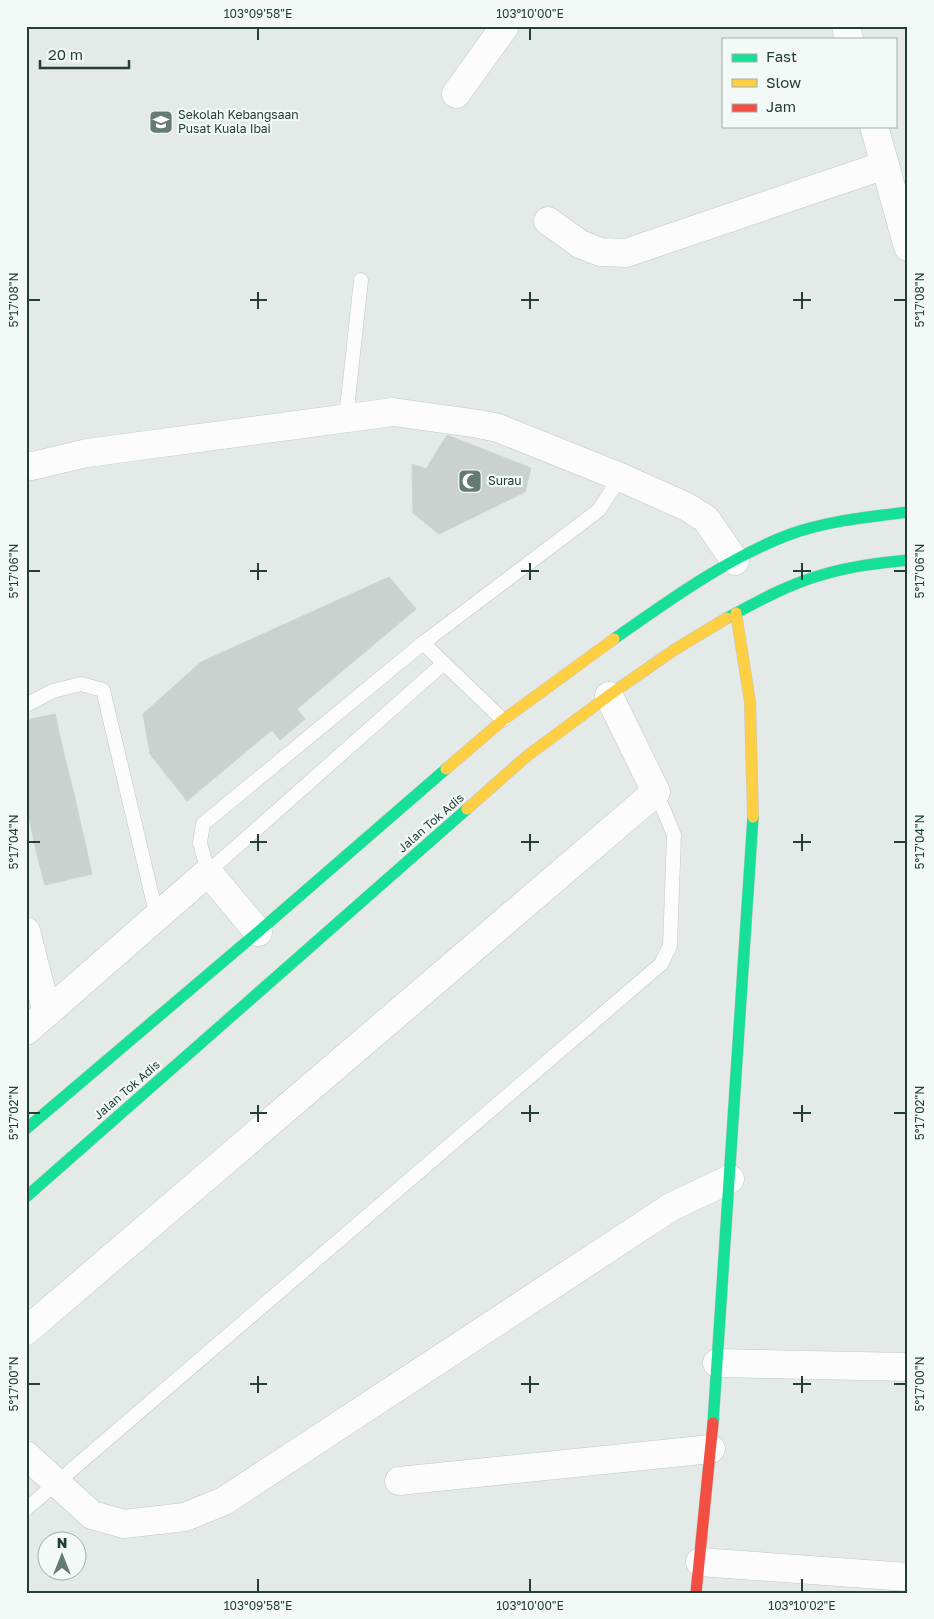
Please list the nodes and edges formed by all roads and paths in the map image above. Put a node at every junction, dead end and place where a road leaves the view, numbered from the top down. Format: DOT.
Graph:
graph roads {
  1 [pos="505,26"];
  2 [pos="456,94"];
  3 [pos="875,128"];
  4 [pos="885,166"];
  5 [pos="548,221"];
  6 [pos="908,247"];
  7 [pos="361,280"];
  8 [pos="346,418"];
  9 [pos="26,465"];
  10 [pos="620,477"];
  11 [pos="908,512"];
  12 [pos="908,560"];
  13 [pos="735,561"];
  14 [pos="736,613"];
  15 [pos="423,643"];
  16 [pos="444,662"];
  17 [pos="608,696"];
  18 [pos="26,705"];
  19 [pos="503,720"];
  20 [pos="656,792"];
  21 [pos="208,872"];
  22 [pos="157,917"];
  23 [pos="26,931"];
  24 [pos="258,932"];
  25 [pos="47,1013"];
  26 [pos="26,1031"];
  27 [pos="26,1129"];
  28 [pos="730,1179"];
  29 [pos="26,1197"];
  30 [pos="26,1331"];
  31 [pos="717,1363"];
  32 [pos="908,1367"];
  33 [pos="711,1449"];
  34 [pos="26,1455"];
  35 [pos="399,1481"];
  36 [pos="55,1482"];
  37 [pos="26,1509"];
  38 [pos="700,1562"];
  39 [pos="908,1577"];
  40 [pos="696,1593"];
  1 -- 2 [label="street"];
  3 -- 4 [label="street"];
  4 -- 5 [label="street"];
  4 -- 6 [label="street"];
  7 -- 8 [label="lane"];
  8 -- 9 [label="street"];
  8 -- 10 [label="street"];
  10 -- 13 [label="street"];
  10 -- 15 [label="lane"];
  11 -- 13 [label="main road"];
  12 -- 14 [label="main road, Jalan Tok Adis"];
  13 -- 19 [label="main road"];
  14 -- 17 [label="main road, Jalan Tok Adis"];
  14 -- 28 [label="main road"];
  15 -- 16 [label="lane"];
  15 -- 21 [label="lane"];
  16 -- 19 [label="lane"];
  16 -- 21 [label="lane"];
  17 -- 20 [label="street"];
  17 -- 29 [label="main road, Jalan Tok Adis"];
  18 -- 22 [label="lane"];
  19 -- 24 [label="main road"];
  20 -- 30 [label="street"];
  20 -- 36 [label="lane"];
  21 -- 22 [label="street"];
  21 -- 24 [label="street"];
  22 -- 25 [label="street"];
  23 -- 25 [label="street"];
  24 -- 27 [label="main road"];
  25 -- 26 [label="street"];
  28 -- 31 [label="main road"];
  28 -- 36 [label="street"];
  31 -- 32 [label="street"];
  31 -- 33 [label="main road"];
  33 -- 35 [label="street"];
  33 -- 38 [label="main road"];
  34 -- 36 [label="street"];
  36 -- 37 [label="lane"];
  38 -- 39 [label="street"];
  38 -- 40 [label="main road"];
}
